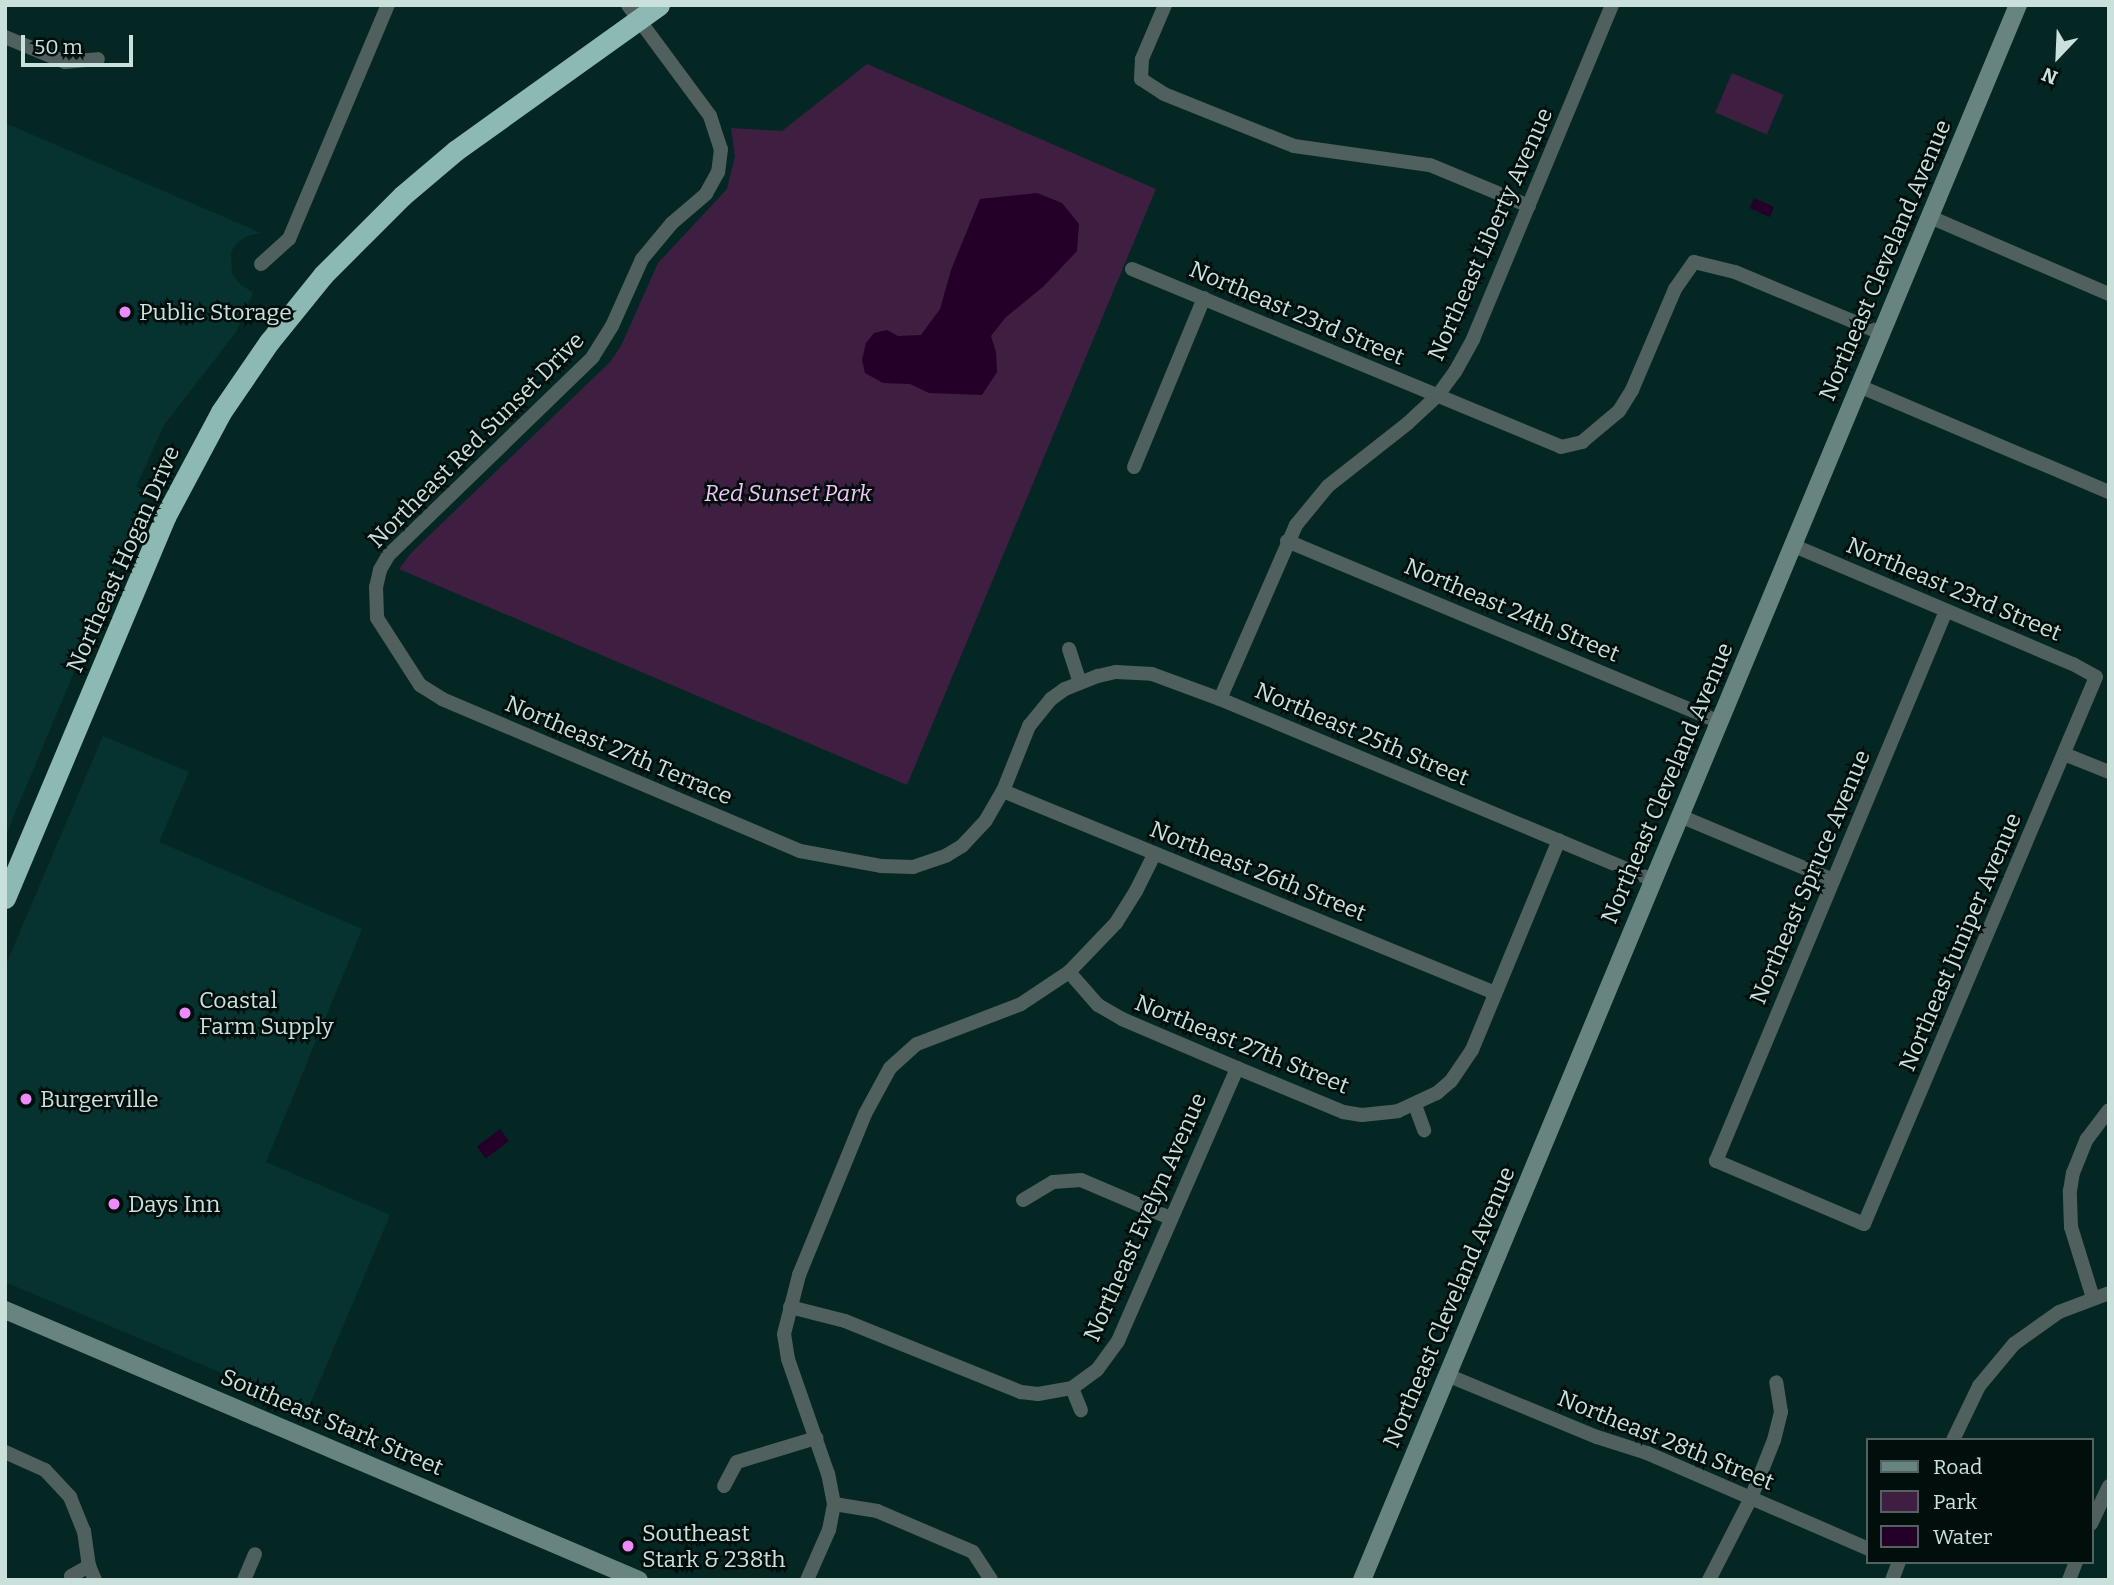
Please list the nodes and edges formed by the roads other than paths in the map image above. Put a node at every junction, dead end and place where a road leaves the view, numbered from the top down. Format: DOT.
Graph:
graph roads {
  1 [pos="388,5"];
  2 [pos="659,5"];
  3 [pos="1165,5"];
  4 [pos="1612,5"];
  5 [pos="2018,5"];
  6 [pos="634,13"];
  7 [pos="5,37"];
  8 [pos="98,59"];
  9 [pos="1529,206"];
  10 [pos="1930,217"];
  11 [pos="261,264"];
  12 [pos="1132,269"];
  13 [pos="2109,294"];
  14 [pos="1204,298"];
  15 [pos="1881,333"];
  16 [pos="1859,386"];
  17 [pos="1438,395"];
  18 [pos="1134,467"];
  19 [pos="2109,492"];
  20 [pos="1287,541"];
  21 [pos="1792,545"];
  22 [pos="1946,611"];
  23 [pos="377,618"];
  24 [pos="1069,649"];
  25 [pos="2096,677"];
  26 [pos="1080,682"];
  27 [pos="1220,699"];
  28 [pos="1720,722"];
  29 [pos="2064,754"];
  30 [pos="2109,772"];
  31 [pos="1003,791"];
  32 [pos="1680,816"];
  33 [pos="1559,840"];
  34 [pos="1155,853"];
  35 [pos="1653,880"];
  36 [pos="1833,880"];
  37 [pos="5,898"];
  38 [pos="1069,972"];
  39 [pos="1495,993"];
  40 [pos="1237,1068"];
  41 [pos="1415,1105"];
  42 [pos="2109,1110"];
  43 [pos="1424,1130"];
  44 [pos="1716,1161"];
  45 [pos="1023,1200"];
  46 [pos="1170,1217"];
  47 [pos="2109,1293"];
  48 [pos="2093,1298"];
  49 [pos="790,1307"];
  50 [pos="5,1310"];
  51 [pos="1447,1375"];
  52 [pos="1776,1382"];
  53 [pos="1072,1388"];
  54 [pos="1082,1409"];
  55 [pos="816,1438"];
  56 [pos="1954,1438"];
  57 [pos="5,1452"];
  58 [pos="724,1486"];
  59 [pos="2109,1486"];
  60 [pos="1751,1498"];
  61 [pos="834,1504"];
  62 [pos="2093,1520"];
  63 [pos="1866,1548"];
  64 [pos="255,1554"];
  65 [pos="92,1573"];
  66 [pos="71,1576"];
  67 [pos="244,1580"];
  68 [pos="639,1580"];
  69 [pos="807,1580"];
  70 [pos="991,1580"];
  71 [pos="1362,1580"];
  72 [pos="1709,1580"];
  1 -- 11 [label="street"];
  2 -- 6 [label="highway, Northeast Hogan Drive"];
  3 -- 9 [label="street"];
  4 -- 9 [label="street, Northeast Liberty Avenue"];
  5 -- 10 [label="street, Northeast Cleveland Avenue"];
  6 -- 23 [label="street, Northeast Red Sunset Drive"];
  6 -- 37 [label="highway, Northeast Hogan Drive"];
  7 -- 8 [label="street"];
  9 -- 17 [label="street, Northeast Liberty Avenue"];
  10 -- 13 [label="street"];
  10 -- 15 [label="street, Northeast Cleveland Avenue"];
  12 -- 14 [label="street, Northeast 23rd Street"];
  14 -- 17 [label="street, Northeast 23rd Street"];
  14 -- 18 [label="street"];
  15 -- 16 [label="street, Northeast Cleveland Avenue"];
  15 -- 17 [label="street, Northeast 23rd Street"];
  16 -- 19 [label="street"];
  16 -- 21 [label="street, Northeast Cleveland Avenue"];
  17 -- 20 [label="street, Northeast Liberty Avenue"];
  20 -- 27 [label="street, Northeast Liberty Avenue"];
  20 -- 28 [label="street, Northeast 24th Street"];
  21 -- 22 [label="street, Northeast 23rd Street"];
  21 -- 28 [label="street, Northeast Cleveland Avenue"];
  22 -- 25 [label="street, Northeast 23rd Street"];
  22 -- 36 [label="street, Northeast Spruce Avenue"];
  23 -- 31 [label="street, Northeast 27th Terrace"];
  24 -- 26 [label="street"];
  25 -- 29 [label="street, Northeast Juniper Avenue"];
  26 -- 27 [label="street, Northeast 25th Street"];
  26 -- 31 [label="street, Northeast 25th Street"];
  27 -- 33 [label="street, Northeast 25th Street"];
  28 -- 32 [label="street, Northeast Cleveland Avenue"];
  29 -- 30 [label="street"];
  29 -- 44 [label="street, Northeast Juniper Avenue"];
  31 -- 34 [label="street, Northeast 26th Street"];
  32 -- 35 [label="street, Northeast Cleveland Avenue"];
  32 -- 36 [label="street"];
  33 -- 35 [label="street, Northeast 25th Street"];
  33 -- 39 [label="street, Northeast 27th Street"];
  34 -- 38 [label="street"];
  34 -- 39 [label="street, Northeast 26th Street"];
  35 -- 51 [label="street, Northeast Cleveland Avenue"];
  36 -- 44 [label="street, Northeast Spruce Avenue"];
  38 -- 40 [label="street, Northeast 27th Street"];
  38 -- 49 [label="street"];
  39 -- 41 [label="street, Northeast 27th Street"];
  40 -- 41 [label="street, Northeast 27th Street"];
  40 -- 46 [label="street, Northeast Evelyn Avenue"];
  41 -- 43 [label="street"];
  42 -- 48 [label="street"];
  45 -- 46 [label="street"];
  46 -- 53 [label="street, Northeast Evelyn Avenue"];
  47 -- 48 [label="street"];
  48 -- 56 [label="street"];
  49 -- 53 [label="street"];
  49 -- 55 [label="street"];
  50 -- 68 [label="street, Southeast Stark Street"];
  51 -- 60 [label="street, Northeast 28th Street"];
  51 -- 71 [label="street, Northeast Cleveland Avenue"];
  52 -- 60 [label="street"];
  53 -- 54 [label="street"];
  55 -- 58 [label="street"];
  55 -- 61 [label="street"];
  57 -- 65 [label="street"];
  59 -- 62 [label="street"];
  60 -- 63 [label="street, Northeast 28th Street"];
  60 -- 72 [label="street"];
  61 -- 69 [label="street"];
  61 -- 70 [label="street"];
  64 -- 67 [label="street"];
  65 -- 66 [label="street"];
}
